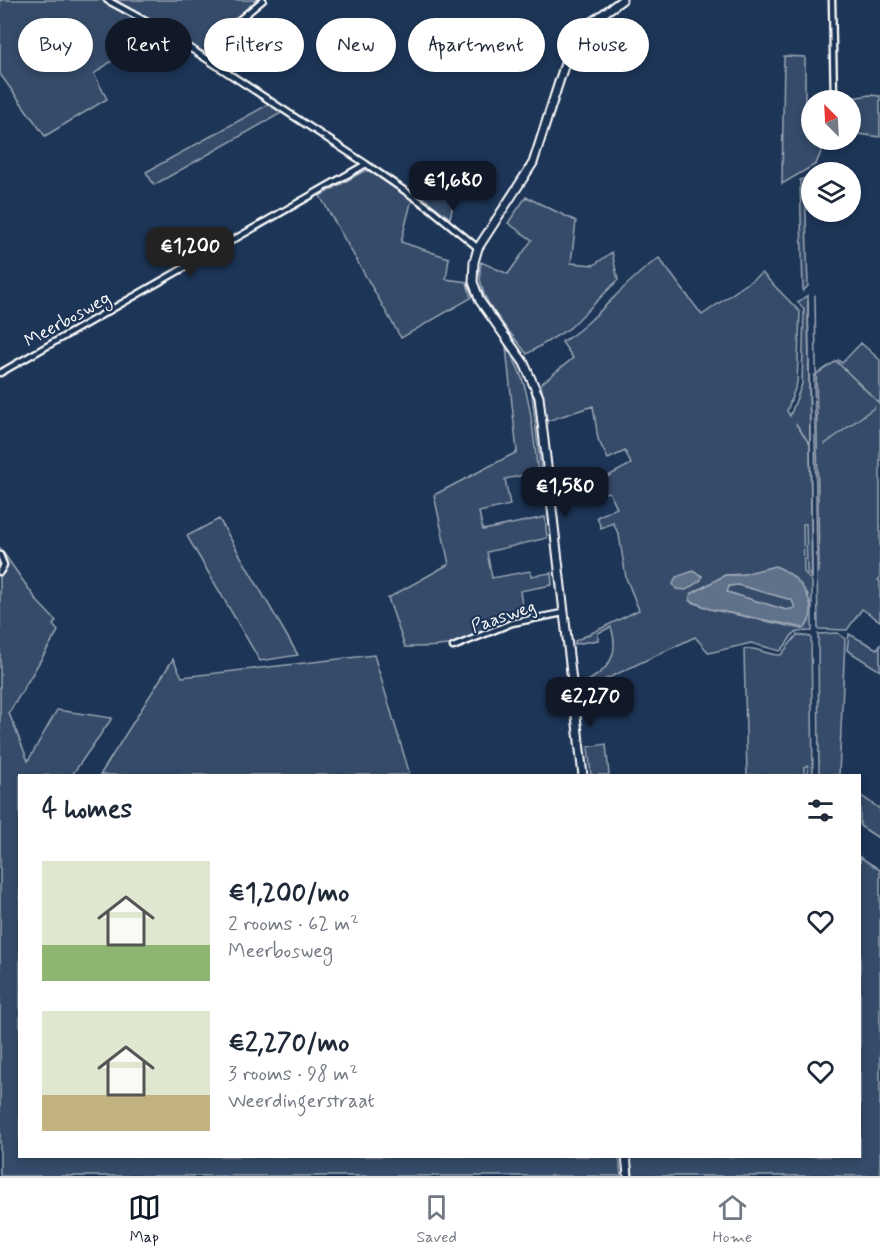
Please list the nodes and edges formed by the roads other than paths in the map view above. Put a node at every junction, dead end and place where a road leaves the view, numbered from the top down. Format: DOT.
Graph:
graph roads {
  1 [pos="107,0"];
  2 [pos="263,0"];
  3 [pos="622,0"];
  4 [pos="832,0"];
  5 [pos="241,18"];
  6 [pos="204,57"];
  7 [pos="226,72"];
  8 [pos="834,90"];
  9 [pos="366,164"];
  10 [pos="478,248"];
  11 [pos="0,373"];
  12 [pos="0,555"];
  13 [pos="0,572"];
  14 [pos="563,613"];
  15 [pos="453,647"];
  16 [pos="582,774"];
  17 [pos="626,1158"];
  18 [pos="628,1176"];
  1 -- 6 [label="street"];
  2 -- 5 [label="street"];
  3 -- 10 [label="main road"];
  4 -- 8 [label="street"];
  7 -- 9 [label="street"];
  9 -- 10 [label="street"];
  9 -- 11 [label="street, Meerbosweg"];
  10 -- 14 [label="main road"];
  12 -- 13 [label="street"];
  14 -- 15 [label="street, Paasweg"];
  14 -- 16 [label="main road"];
  17 -- 18 [label="main road"];
}
